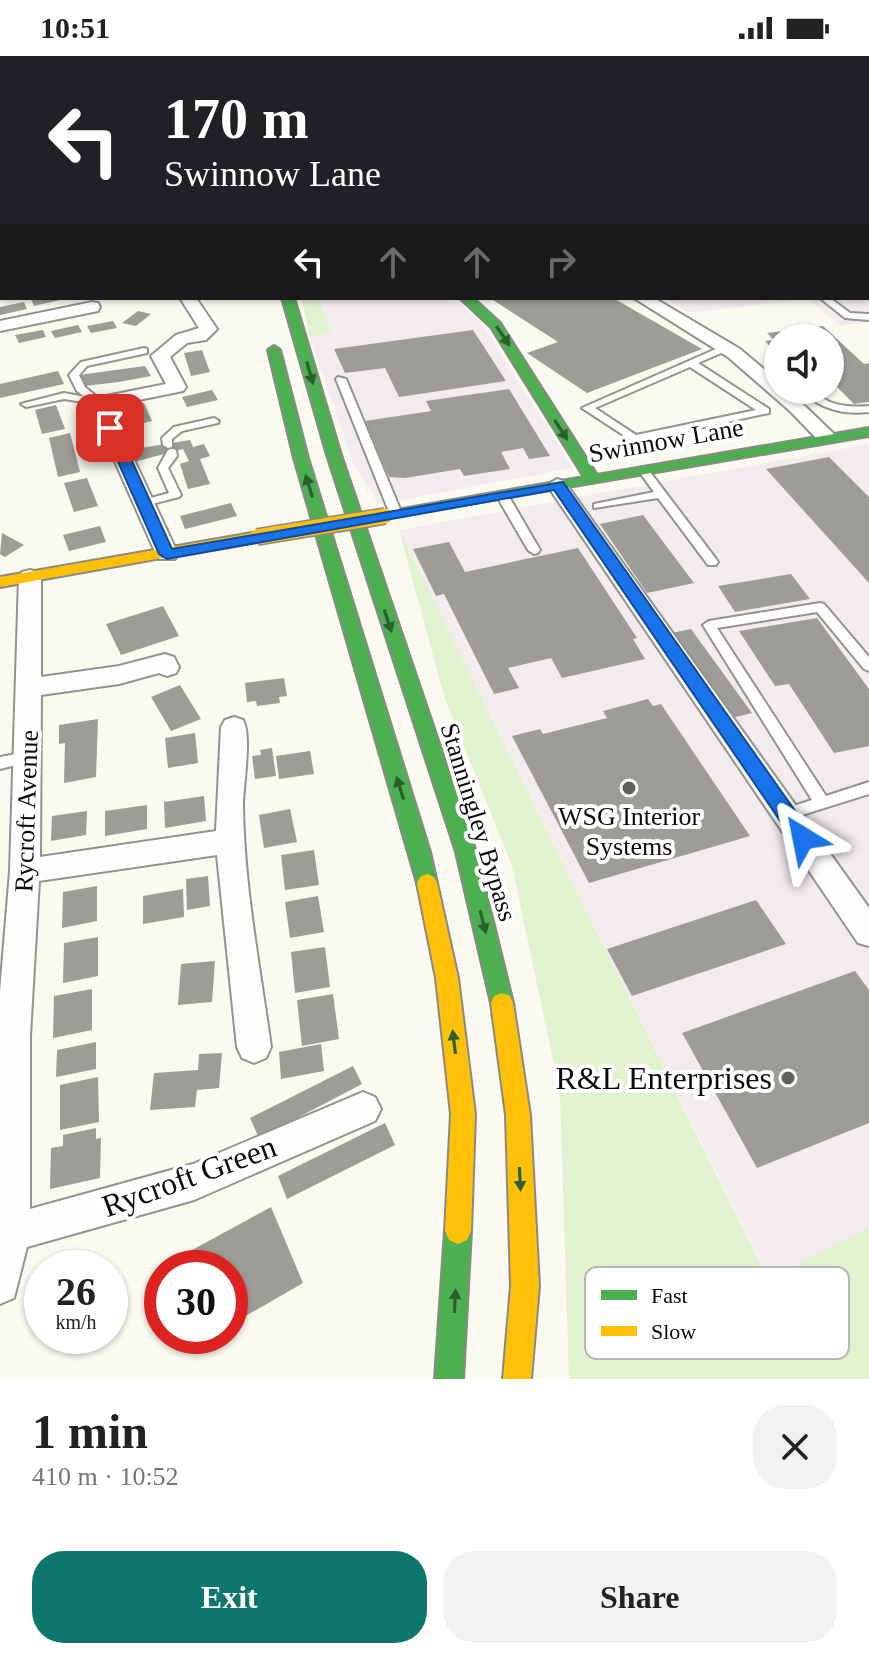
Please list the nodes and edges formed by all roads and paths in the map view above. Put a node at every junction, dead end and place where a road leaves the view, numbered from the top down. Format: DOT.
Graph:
graph roads {
  1 [pos="289,300"];
  2 [pos="468,300"];
  3 [pos="645,300"];
  4 [pos="827,300"];
  5 [pos="184,303"];
  6 [pos="92,307"];
  7 [pos="869,317"];
  8 [pos="0,326"];
  9 [pos="268,327"];
  10 [pos="725,348"];
  11 [pos="144,351"];
  12 [pos="692,364"];
  13 [pos="764,374"];
  14 [pos="341,379"];
  15 [pos="98,403"];
  16 [pos="26,404"];
  17 [pos="795,404"];
  18 [pos="825,404"];
  19 [pos="869,409"];
  20 [pos="214,421"];
  21 [pos="869,432"];
  22 [pos="827,438"];
  23 [pos="643,470"];
  24 [pos="592,479"];
  25 [pos="557,485"];
  26 [pos="661,494"];
  27 [pos="502,495"];
  28 [pos="144,503"];
  29 [pos="598,506"];
  30 [pos="390,515"];
  31 [pos="534,550"];
  32 [pos="167,554"];
  33 [pos="712,562"];
  34 [pos="15,579"];
  35 [pos="869,666"];
  36 [pos="167,667"];
  37 [pos="30,688"];
  38 [pos="234,727"];
  39 [pos="14,760"];
  40 [pos="869,788"];
  41 [pos="821,801"];
  42 [pos="786,814"];
  43 [pos="229,841"];
  44 [pos="25,871"];
  45 [pos="869,933"];
  46 [pos="7,1037"];
  47 [pos="254,1047"];
  48 [pos="363,1109"];
  49 [pos="11,1233"];
  50 [pos="0,1284"];
  51 [pos="449,1379"];
  52 [pos="517,1379"];
  1 -- 52 [label="main road, Stanningley Bypass, one-way"];
  2 -- 24 [label="main road, one-way"];
  3 -- 10 [label="street"];
  4 -- 7 [label="lane"];
  5 -- 15 [label="street"];
  6 -- 8 [label="street"];
  51 -- 9 [label="main road, one-way"];
  10 -- 12 [label="lane"];
  10 -- 13 [label="street"];
  11 -- 15 [label="lane"];
  12 -- 12 [label="lane"];
  14 -- 30 [label="lane"];
  15 -- 16 [label="lane"];
  15 -- 28 [label="street"];
  17 -- 22 [label="street"];
  18 -- 19 [label="lane"];
  20 -- 28 [label="lane"];
  21 -- 22 [label="main road, Swinnow Lane"];
  22 -- 23 [label="main road, Swinnow Lane"];
  23 -- 24 [label="main road, Swinnow Lane"];
  23 -- 26 [label="lane"];
  24 -- 25 [label="main road, Swinnow Lane"];
  25 -- 27 [label="main road, Swinnow Lane"];
  25 -- 42 [label="street"];
  26 -- 29 [label="lane"];
  26 -- 33 [label="lane"];
  27 -- 30 [label="main road, Swinnow Lane"];
  27 -- 31 [label="lane"];
  28 -- 32 [label="street"];
  30 -- 32 [label="main road, Swinnow Lane, bridge"];
  32 -- 34 [label="main road, Swinnow Lane"];
  34 -- 37 [label="street, Rycroft Avenue"];
  35 -- 41 [label="lane"];
  36 -- 37 [label="street"];
  37 -- 39 [label="street, Rycroft Avenue"];
  38 -- 43 [label="street"];
  39 -- 44 [label="street, Rycroft Avenue"];
  40 -- 41 [label="lane"];
  41 -- 42 [label="lane"];
  42 -- 45 [label="street"];
  43 -- 44 [label="street"];
  43 -- 47 [label="street"];
  44 -- 46 [label="street, Rycroft Avenue"];
  46 -- 49 [label="street, Rycroft Avenue"];
  48 -- 49 [label="street, Rycroft Green"];
  49 -- 50 [label="street, Rycroft Avenue"];
}
